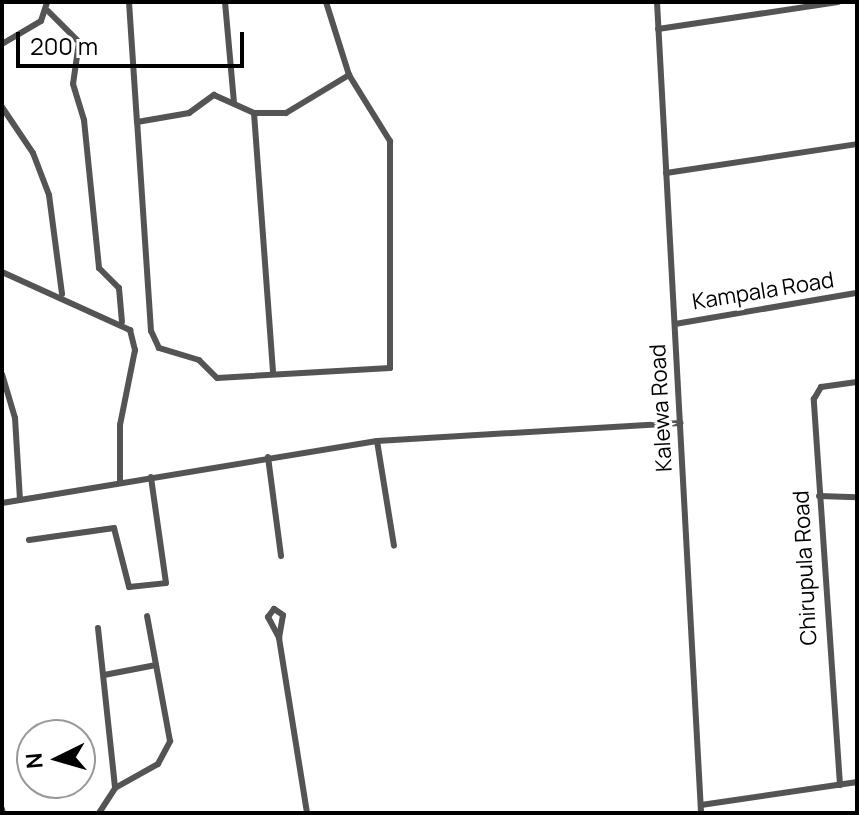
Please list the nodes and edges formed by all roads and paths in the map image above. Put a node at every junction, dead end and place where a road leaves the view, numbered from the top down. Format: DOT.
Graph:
graph roads {
  1 [pos="47,2"];
  2 [pos="129,2"];
  3 [pos="225,2"];
  4 [pos="326,2"];
  5 [pos="657,2"];
  6 [pos="838,2"];
  7 [pos="48,11"];
  8 [pos="658,29"];
  9 [pos="2,44"];
  10 [pos="349,75"];
  11 [pos="234,103"];
  12 [pos="2,107"];
  13 [pos="254,113"];
  14 [pos="137,122"];
  15 [pos="857,144"];
  16 [pos="666,173"];
  17 [pos="2,272"];
  18 [pos="857,293"];
  19 [pos="62,294"];
  20 [pos="122,322"];
  21 [pos="675,324"];
  22 [pos="273,372"];
  23 [pos="2,374"];
  24 [pos="857,382"];
  25 [pos="680,423"];
  26 [pos="377,441"];
  27 [pos="268,457"];
  28 [pos="151,477"];
  29 [pos="120,482"];
  30 [pos="819,496"];
  31 [pos="857,497"];
  32 [pos="20,500"];
  33 [pos="2,503"];
  34 [pos="29,540"];
  35 [pos="394,546"];
  36 [pos="281,556"];
  37 [pos="147,616"];
  38 [pos="98,628"];
  39 [pos="279,638"];
  40 [pos="156,665"];
  41 [pos="104,675"];
  42 [pos="857,782"];
  43 [pos="840,785"];
  44 [pos="115,788"];
  45 [pos="701,809"];
  46 [pos="99,813"];
  47 [pos="307,813"];
  1 -- 7 [label="street"];
  2 -- 14 [label="street"];
  3 -- 11 [label="street"];
  4 -- 10 [label="street"];
  5 -- 8 [label="street, Kalewa Road"];
  6 -- 8 [label="street"];
  7 -- 9 [label="street"];
  7 -- 20 [label="street"];
  8 -- 16 [label="street, Kalewa Road"];
  10 -- 13 [label="street"];
  10 -- 22 [label="street"];
  11 -- 13 [label="street"];
  11 -- 14 [label="street"];
  12 -- 19 [label="street"];
  13 -- 22 [label="street"];
  14 -- 22 [label="street"];
  15 -- 16 [label="street"];
  16 -- 21 [label="street, Kalewa Road"];
  17 -- 19 [label="street"];
  18 -- 21 [label="street, Kampala Road"];
  19 -- 20 [label="street"];
  20 -- 29 [label="street"];
  21 -- 25 [label="street, Kalewa Road"];
  23 -- 32 [label="street"];
  24 -- 30 [label="street, Chirupula Road"];
  25 -- 26 [label="street"];
  25 -- 45 [label="street, Kalewa Road"];
  26 -- 27 [label="street"];
  26 -- 35 [label="street"];
  27 -- 28 [label="street"];
  27 -- 36 [label="street"];
  28 -- 29 [label="street"];
  28 -- 34 [label="street"];
  29 -- 32 [label="street"];
  30 -- 31 [label="street"];
  30 -- 43 [label="street, Chirupula Road"];
  32 -- 33 [label="street"];
  37 -- 40 [label="street"];
  38 -- 41 [label="street"];
  39 -- 47 [label="street"];
  40 -- 41 [label="street"];
  40 -- 44 [label="street"];
  41 -- 44 [label="street"];
  42 -- 43 [label="street"];
  43 -- 45 [label="street"];
  44 -- 46 [label="street"];
}
